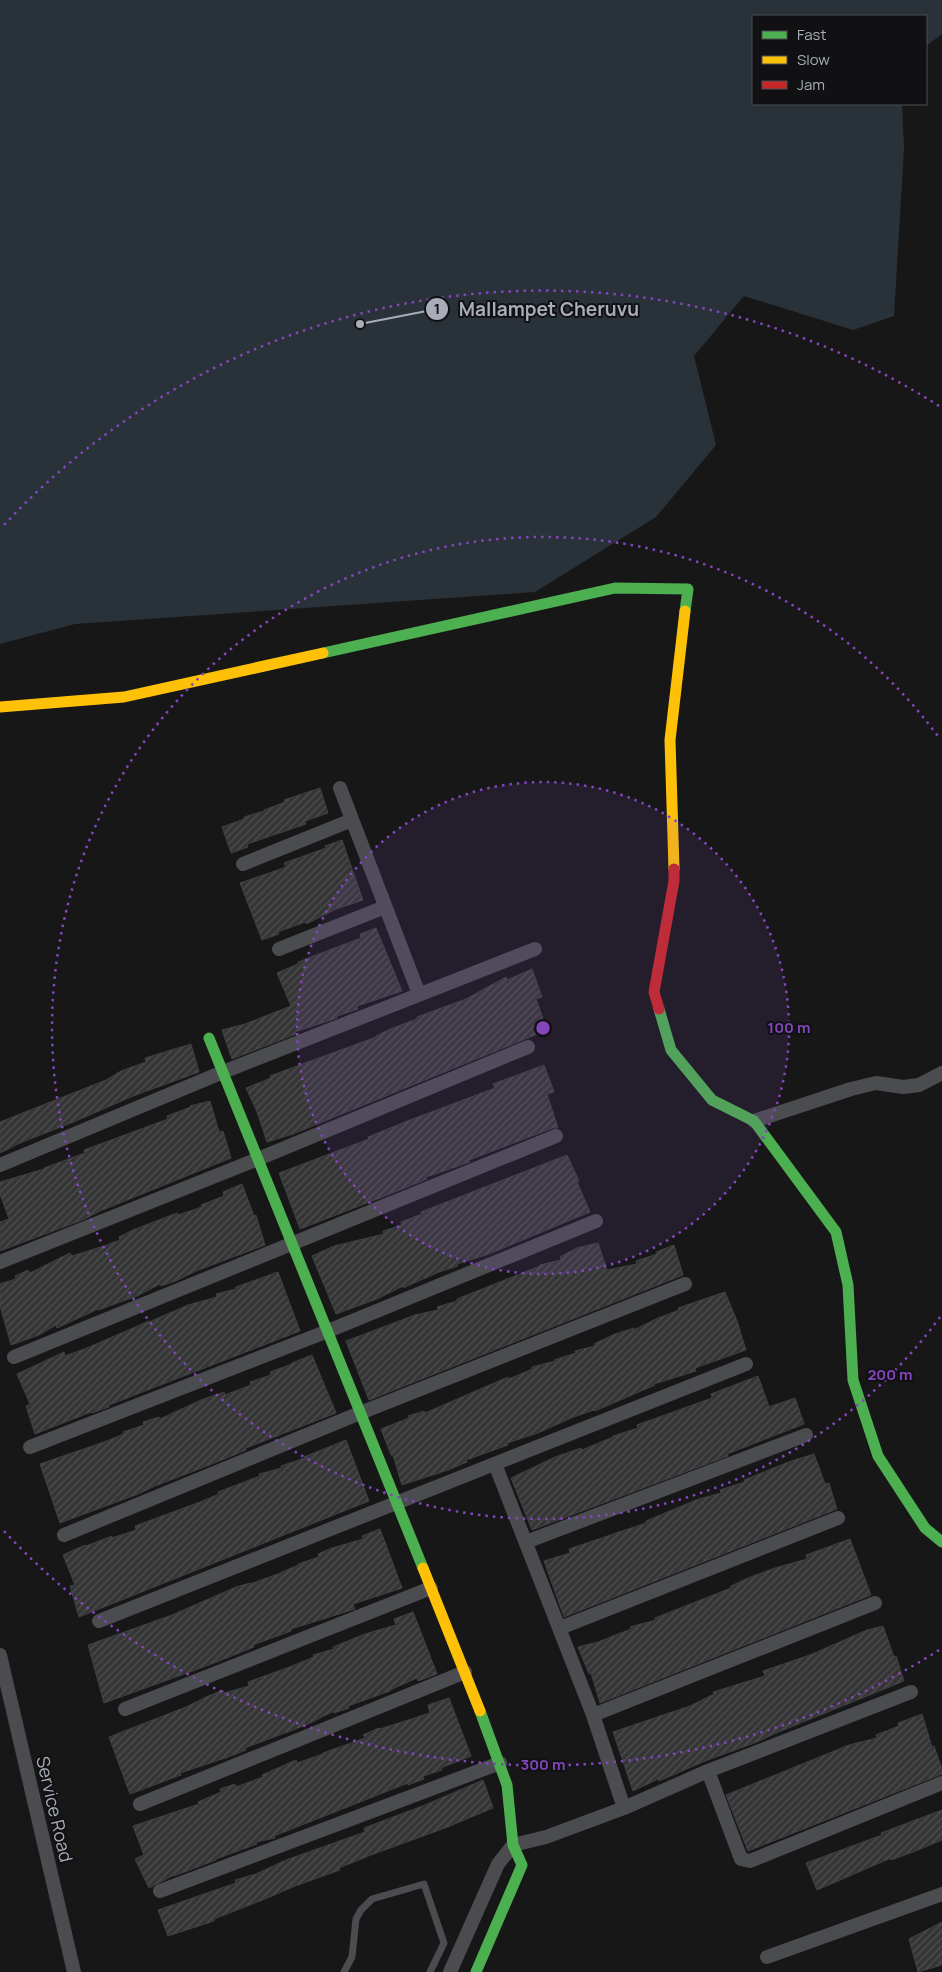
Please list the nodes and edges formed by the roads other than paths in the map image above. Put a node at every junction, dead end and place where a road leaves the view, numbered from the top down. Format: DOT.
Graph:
graph roads {
  1 [pos="0,707"];
  2 [pos="340,788"];
  3 [pos="352,820"];
  4 [pos="243,864"];
  5 [pos="385,907"];
  6 [pos="280,949"];
  7 [pos="535,949"];
  8 [pos="419,994"];
  9 [pos="209,1038"];
  10 [pos="528,1047"];
  11 [pos="223,1072"];
  12 [pos="942,1073"];
  13 [pos="754,1121"];
  14 [pos="556,1136"];
  15 [pos="258,1159"];
  16 [pos="0,1165"];
  17 [pos="596,1221"];
  18 [pos="292,1243"];
  19 [pos="0,1262"];
  20 [pos="685,1284"];
  21 [pos="328,1332"];
  22 [pos="14,1358"];
  23 [pos="746,1364"];
  24 [pos="360,1413"];
  25 [pos="806,1435"];
  26 [pos="30,1447"];
  27 [pos="495,1464"];
  28 [pos="397,1503"];
  29 [pos="838,1518"];
  30 [pos="64,1535"];
  31 [pos="526,1542"];
  32 [pos="942,1542"];
  33 [pos="431,1588"];
  34 [pos="875,1604"];
  35 [pos="99,1621"];
  36 [pos="560,1628"];
  37 [pos="0,1655"];
  38 [pos="465,1672"];
  39 [pos="911,1692"];
  40 [pos="126,1709"];
  41 [pos="593,1715"];
  42 [pos="500,1763"];
  43 [pos="708,1771"];
  44 [pos="942,1783"];
  45 [pos="140,1804"];
  46 [pos="624,1808"];
  47 [pos="513,1845"];
  48 [pos="160,1891"];
  49 [pos="942,1894"];
  50 [pos="766,1957"];
  51 [pos="455,1970"];
  52 [pos="74,1972"];
  53 [pos="344,1972"];
  54 [pos="430,1972"];
  55 [pos="476,1972"];
  1 -- 13 [label="street"];
  2 -- 3 [label="street"];
  3 -- 4 [label="street"];
  3 -- 5 [label="street"];
  5 -- 6 [label="street"];
  5 -- 8 [label="street"];
  7 -- 8 [label="street"];
  8 -- 11 [label="street"];
  9 -- 11 [label="street"];
  10 -- 15 [label="street"];
  11 -- 15 [label="street"];
  11 -- 16 [label="street"];
  12 -- 13 [label="street"];
  13 -- 32 [label="street"];
  14 -- 18 [label="street"];
  15 -- 18 [label="street"];
  15 -- 19 [label="street"];
  17 -- 21 [label="street"];
  18 -- 21 [label="street"];
  18 -- 22 [label="street"];
  20 -- 24 [label="street"];
  21 -- 24 [label="street"];
  21 -- 26 [label="street"];
  23 -- 27 [label="street"];
  24 -- 28 [label="street"];
  24 -- 30 [label="street"];
  25 -- 31 [label="street"];
  27 -- 28 [label="street"];
  27 -- 31 [label="street"];
  28 -- 33 [label="street"];
  28 -- 35 [label="street"];
  29 -- 36 [label="street"];
  31 -- 36 [label="street"];
  33 -- 38 [label="street"];
  33 -- 40 [label="street"];
  34 -- 41 [label="street"];
  36 -- 41 [label="street"];
  37 -- 52 [label="street, Service Road"];
  38 -- 42 [label="street"];
  38 -- 45 [label="street"];
  39 -- 43 [label="street"];
  41 -- 46 [label="street"];
  42 -- 47 [label="street"];
  42 -- 48 [label="street"];
  43 -- 44 [label="street"];
  43 -- 46 [label="street"];
  46 -- 47 [label="street"];
  47 -- 51 [label="street"];
  47 -- 55 [label="street"];
  49 -- 50 [label="street"];
  53 -- 54 [label="lane"];
}
